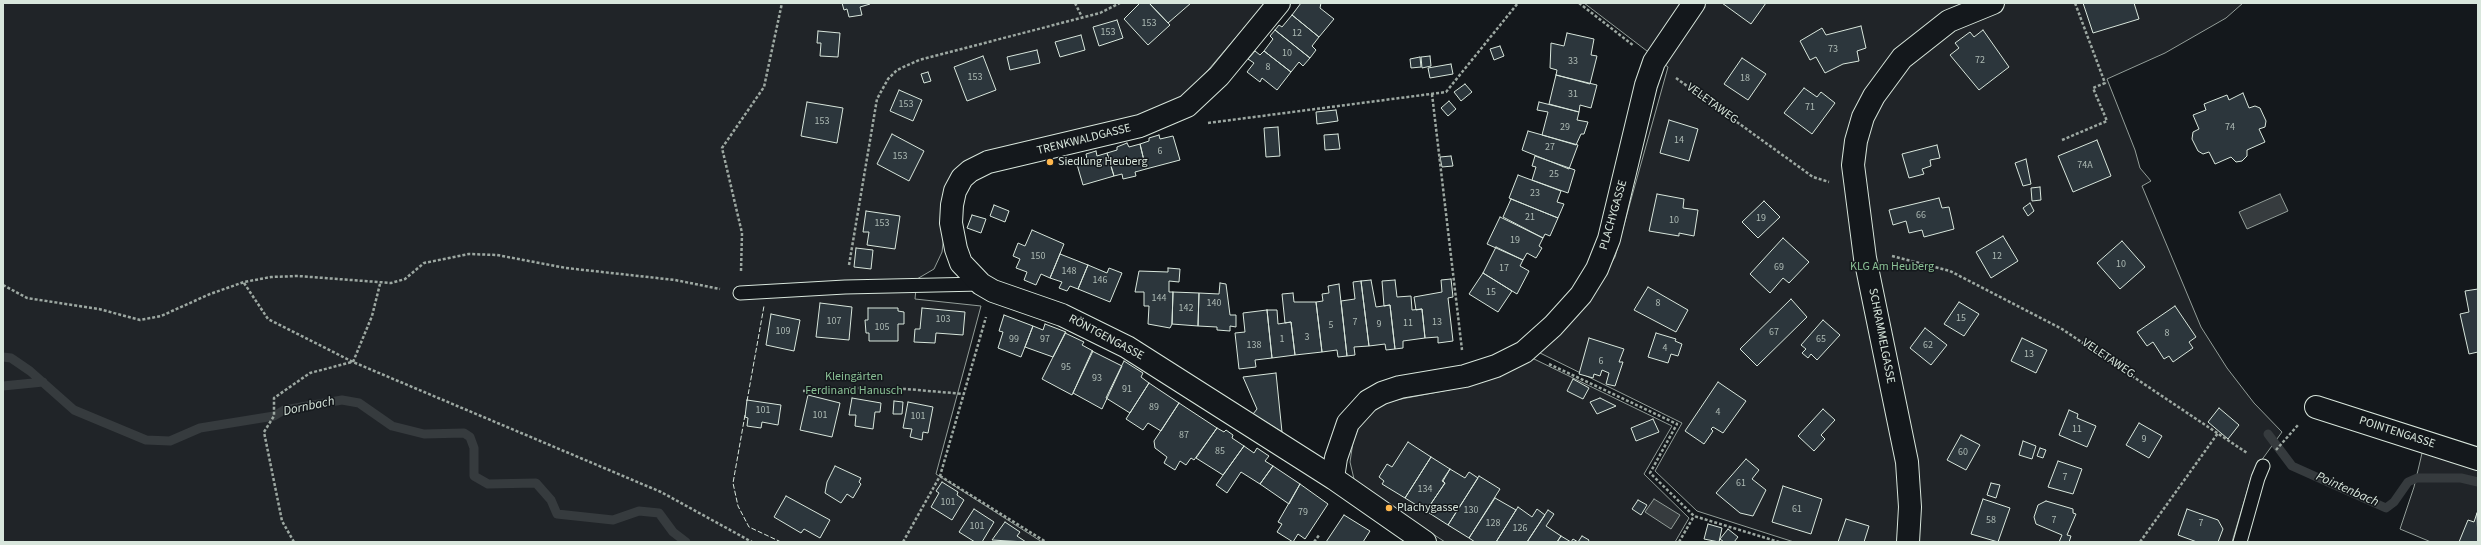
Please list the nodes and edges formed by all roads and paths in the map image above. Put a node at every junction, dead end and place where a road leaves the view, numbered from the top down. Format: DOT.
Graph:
graph roads {
  1 [pos="782,3"];
  2 [pos="1075,3"];
  3 [pos="1120,3"];
  4 [pos="1279,3"];
  5 [pos="1518,3"];
  6 [pos="1579,3"];
  7 [pos="1694,3"];
  8 [pos="1993,3"];
  9 [pos="2074,3"];
  10 [pos="1082,17"];
  11 [pos="1654,62"];
  12 [pos="1432,94"];
  13 [pos="1187,106"];
  14 [pos="2062,140"];
  15 [pos="1855,184"];
  16 [pos="1866,258"];
  17 [pos="244,282"];
  18 [pos="380,284"];
  19 [pos="3,285"];
  20 [pos="845,287"];
  21 [pos="987,287"];
  22 [pos="740,293"];
  23 [pos="1524,352"];
  24 [pos="353,362"];
  25 [pos="1465,376"];
  26 [pos="803,391"];
  27 [pos="964,394"];
  28 [pos="2316,407"];
  29 [pos="2218,433"];
  30 [pos="2284,439"];
  31 [pos="2478,459"];
  32 [pos="2268,461"];
  33 [pos="940,476"];
  34 [pos="1333,478"];
  35 [pos="1694,516"];
  36 [pos="1320,534"];
  37 [pos="294,542"];
  38 [pos="752,542"];
  39 [pos="903,542"];
  40 [pos="1046,542"];
  41 [pos="1314,542"];
  42 [pos="1425,542"];
  43 [pos="1679,542"];
  44 [pos="1779,542"];
  45 [pos="1908,542"];
  46 [pos="2140,542"];
  47 [pos="2240,542"];
  1 -- 22 [label="path"];
  2 -- 10 [label="path"];
  3 -- 10 [label="path"];
  4 -- 13 [label="street, TRENKWALDGASSE"];
  5 -- 12 [label="path"];
  6 -- 11 [label="path, VELETAWEG"];
  7 -- 11 [label="street, PLACHYGASSE"];
  8 -- 15 [label="street, SCHRAMMELGASSE"];
  9 -- 14 [label="path"];
  10 -- 20 [label="path"];
  11 -- 15 [label="path, VELETAWEG"];
  11 -- 23 [label="street, PLACHYGASSE"];
  12 -- 13 [label="path"];
  12 -- 25 [label="path"];
  13 -- 21 [label="street, TRENKWALDGASSE"];
  15 -- 16 [label="street, SCHRAMMELGASSE"];
  16 -- 29 [label="path, VELETAWEG"];
  16 -- 45 [label="street, SCHRAMMELGASSE"];
  17 -- 18 [label="path"];
  17 -- 19 [label="path"];
  17 -- 24 [label="path"];
  18 -- 22 [label="path"];
  18 -- 24 [label="path"];
  20 -- 21 [label="lane, RÖNTGENGASSE"];
  20 -- 22 [label="lane, RÖNTGENGASSE"];
  21 -- 27 [label="path"];
  21 -- 34 [label="street, RÖNTGENGASSE"];
  23 -- 25 [label="street, PLACHYGASSE"];
  23 -- 35 [label="path"];
  24 -- 37 [label="path"];
  24 -- 38 [label="path"];
  25 -- 34 [label="street, PLACHYGASSE"];
  26 -- 27 [label="path"];
  27 -- 33 [label="path"];
  28 -- 31 [label="street, POINTENGASSE"];
  29 -- 32 [label="path, VELETAWEG"];
  29 -- 46 [label="path"];
  30 -- 32 [label="path"];
  32 -- 47 [label="lane"];
  33 -- 39 [label="path"];
  33 -- 40 [label="path"];
  34 -- 42 [label="street, RÖNTGENGASSE"];
  35 -- 43 [label="path"];
  35 -- 44 [label="path"];
  36 -- 41 [label="path"];
}
